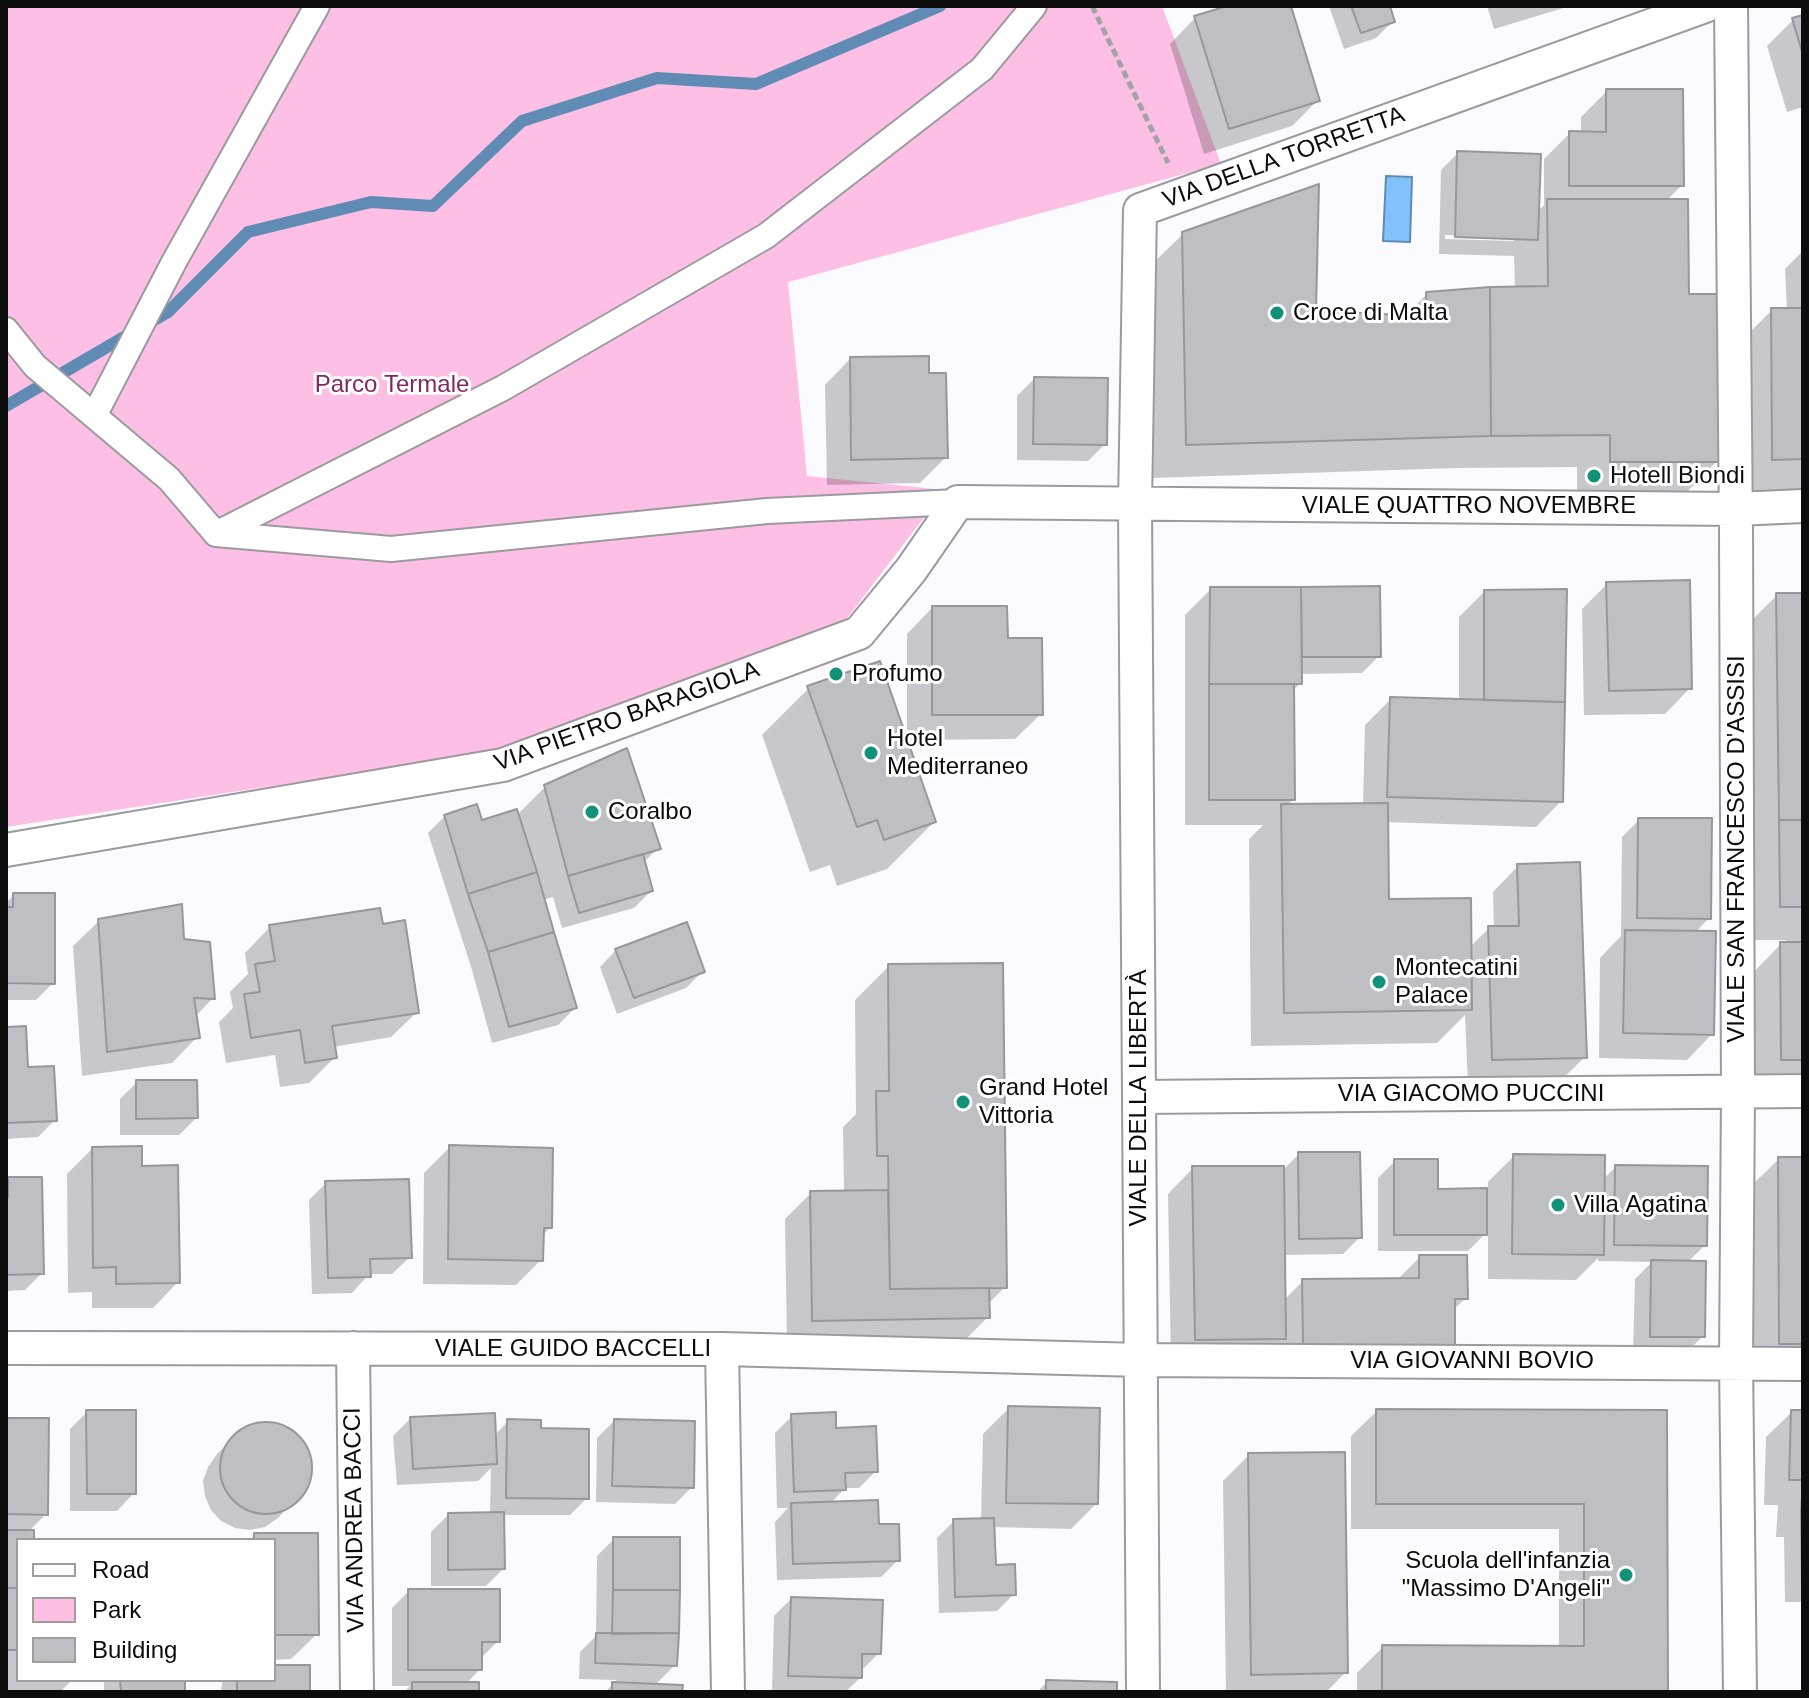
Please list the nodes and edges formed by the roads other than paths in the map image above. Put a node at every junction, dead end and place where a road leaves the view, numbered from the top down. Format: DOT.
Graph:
graph roads {
  1 [pos="317,6"];
  2 [pos="1034,6"];
  3 [pos="1705,6"];
  4 [pos="1731,6"];
  5 [pos="6,330"];
  6 [pos="94,416"];
  7 [pos="958,502"];
  8 [pos="1135,504"];
  9 [pos="1803,506"];
  10 [pos="1736,509"];
  11 [pos="216,534"];
  12 [pos="6,850"];
  13 [pos="1803,1091"];
  14 [pos="1738,1092"];
  15 [pos="1139,1097"];
  16 [pos="6,1348"];
  17 [pos="353,1348"];
  18 [pos="722,1349"];
  19 [pos="1141,1360"];
  20 [pos="1736,1362"];
  21 [pos="1803,1364"];
  22 [pos="357,1692"];
  23 [pos="728,1692"];
  24 [pos="1143,1692"];
  25 [pos="1740,1692"];
  1 -- 6 [label="street"];
  2 -- 11 [label="street"];
  3 -- 8 [label="street, VIA DELLA TORRETTA"];
  4 -- 10 [label="street, VIALE SAN FRANCESCO D'ASSISI"];
  5 -- 6 [label="street"];
  6 -- 11 [label="street"];
  7 -- 8 [label="street"];
  7 -- 11 [label="street"];
  7 -- 12 [label="street, VIA PIETRO BARAGIOLA"];
  8 -- 10 [label="street, VIALE QUATTRO NOVEMBRE"];
  8 -- 15 [label="street, VIALE DELLA LIBERTÀ"];
  9 -- 10 [label="street, VIALE QUATTRO NOVEMBRE"];
  10 -- 14 [label="street, VIALE SAN FRANCESCO D'ASSISI"];
  13 -- 14 [label="street, VIA GIACOMO PUCCINI"];
  14 -- 15 [label="street, VIA GIACOMO PUCCINI"];
  14 -- 20 [label="street, VIALE SAN FRANCESCO D'ASSISI"];
  15 -- 19 [label="street, VIALE DELLA LIBERTÀ"];
  16 -- 17 [label="street, VIALE GUIDO BACCELLI"];
  17 -- 18 [label="street, VIALE GUIDO BACCELLI"];
  17 -- 22 [label="street, VIA ANDREA BACCI"];
  18 -- 19 [label="street, VIALE GUIDO BACCELLI"];
  18 -- 23 [label="street"];
  19 -- 20 [label="street, VIA GIOVANNI BOVIO"];
  19 -- 24 [label="street, VIALE DELLA LIBERTÀ"];
  20 -- 21 [label="street, VIA GIOVANNI BOVIO"];
  20 -- 25 [label="street, VIALE SAN FRANCESCO D'ASSISI"];
}
